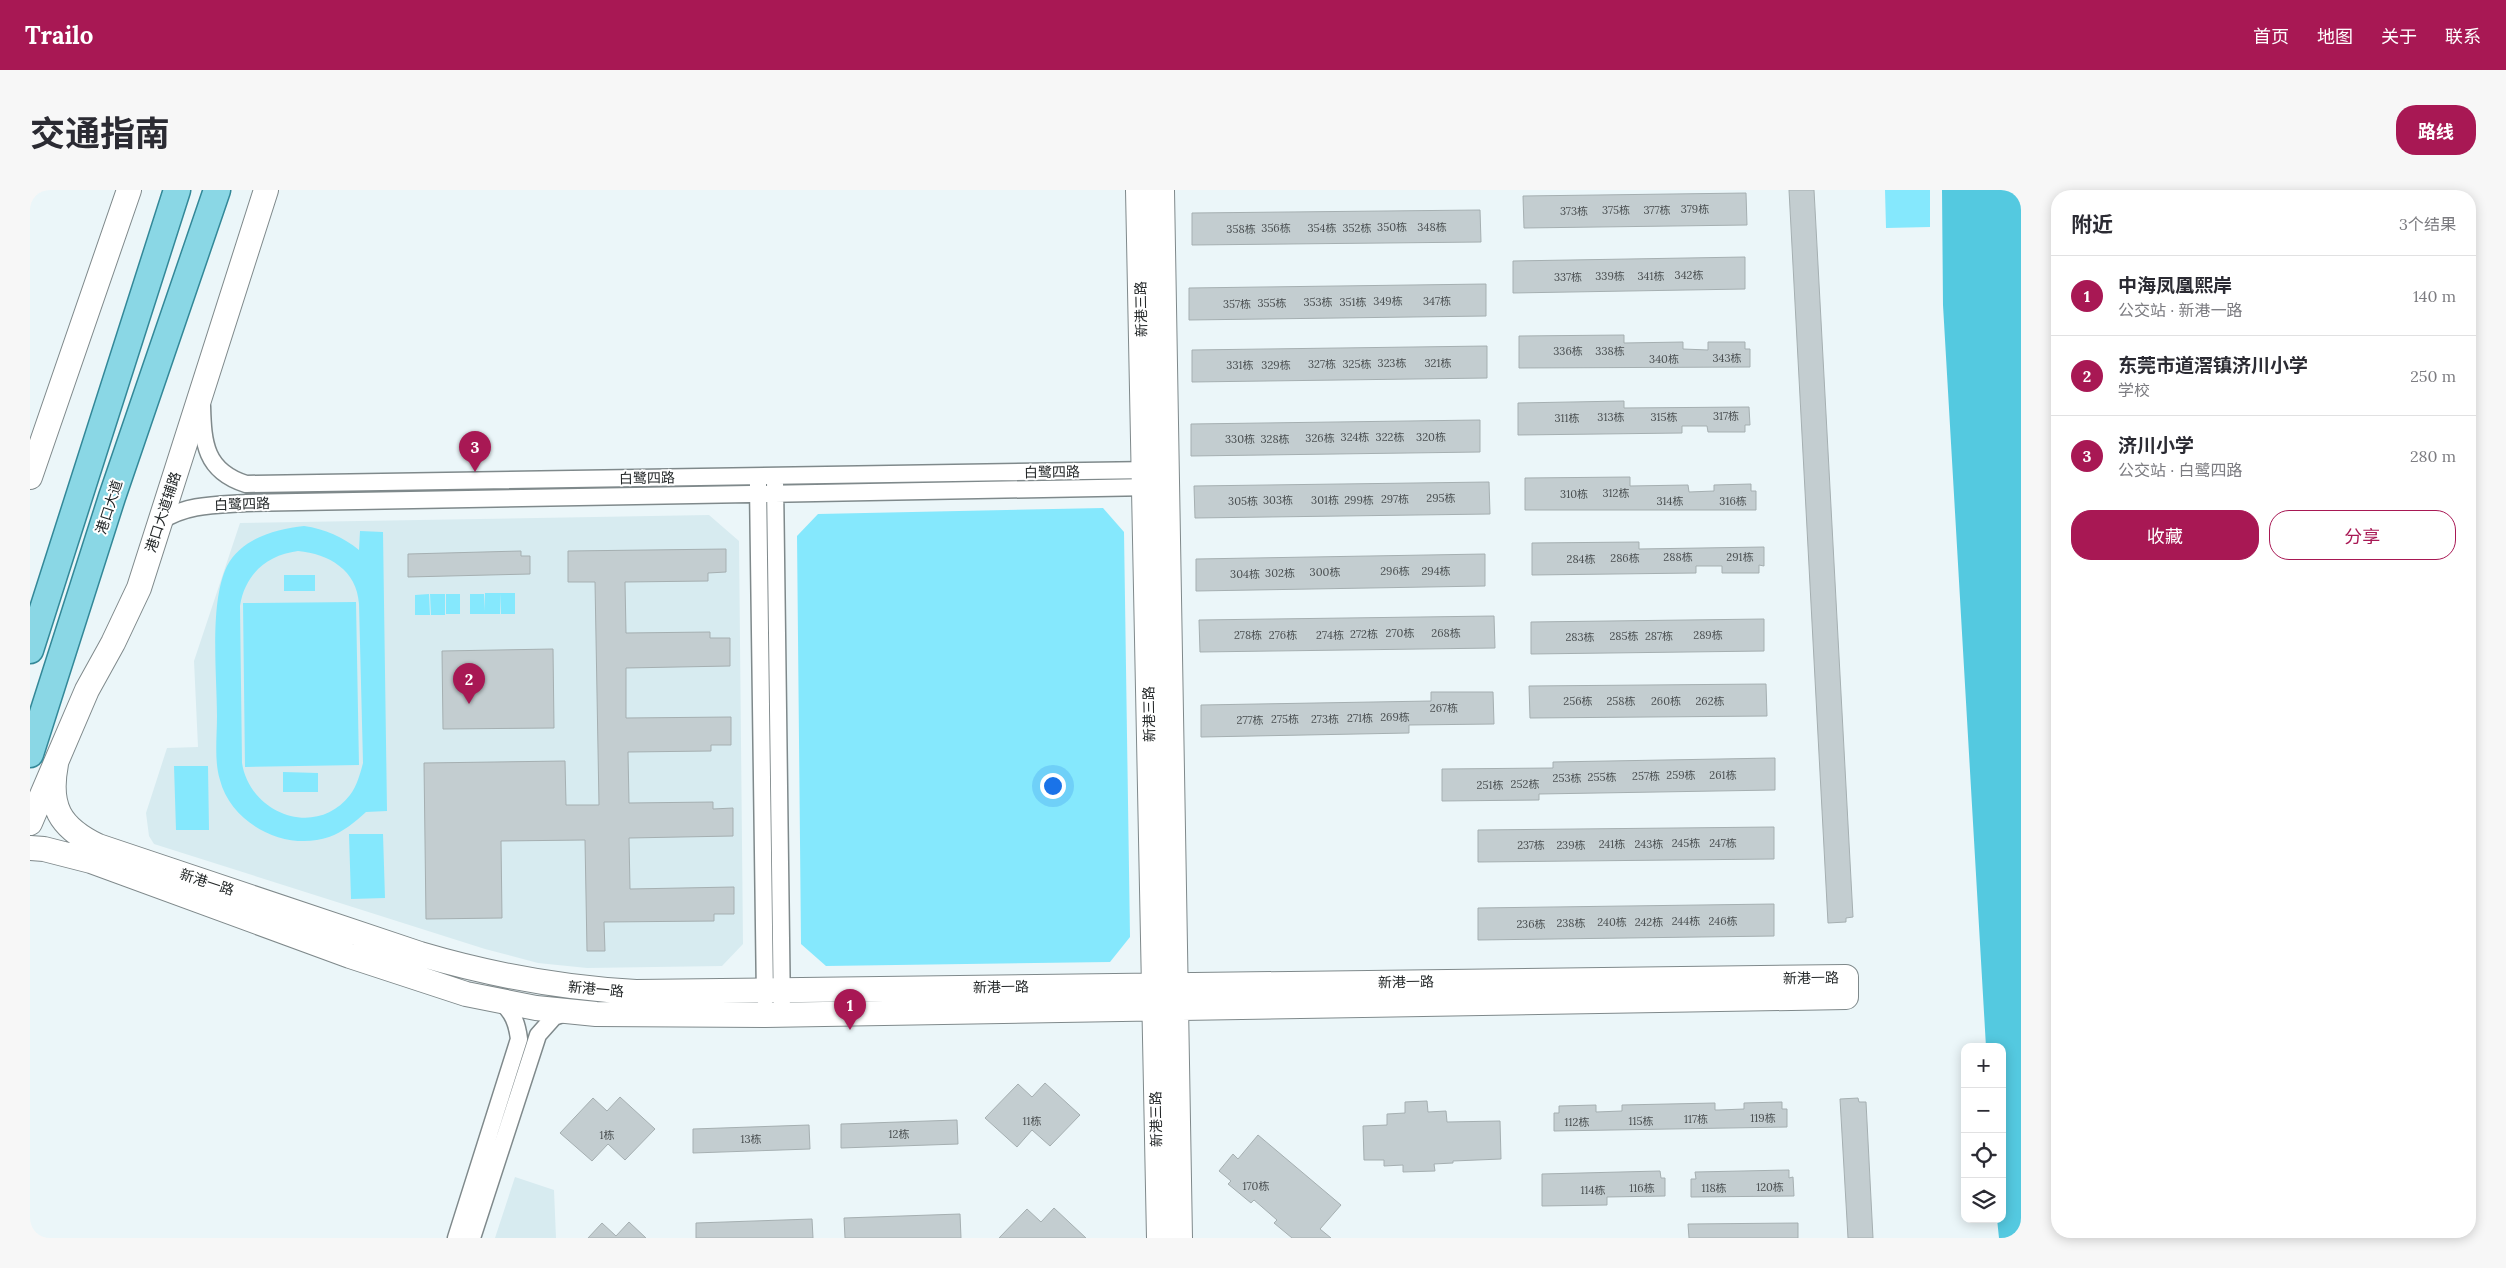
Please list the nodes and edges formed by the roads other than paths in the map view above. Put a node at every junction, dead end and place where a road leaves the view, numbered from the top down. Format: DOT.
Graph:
graph roads {
  1 [pos="129,190"];
  2 [pos="177,190"];
  3 [pos="217,190"];
  4 [pos="266,190"];
  5 [pos="1138,190"];
  6 [pos="1162,190"];
  7 [pos="204,387"];
  8 [pos="775,476"];
  9 [pos="30,477"];
  10 [pos="758,477"];
  11 [pos="1156,478"];
  12 [pos="758,493"];
  13 [pos="775,493"];
  14 [pos="161,521"];
  15 [pos="30,650"];
  16 [pos="30,754"];
  17 [pos="56,764"];
  18 [pos="30,823"];
  19 [pos="34,849"];
  20 [pos="101,856"];
  21 [pos="1165,984"];
  22 [pos="773,990"];
  23 [pos="501,1001"];
  24 [pos="1165,1009"];
  25 [pos="571,1012"];
  26 [pos="773,1015"];
  27 [pos="456,1238"];
  28 [pos="472,1238"];
  29 [pos="1159,1238"];
  30 [pos="1180,1238"];
  1 -- 9 [label="street"];
  2 -- 15 [label="main road"];
  3 -- 16 [label="main road, 港口大道"];
  4 -- 7 [label="street, 港口大道辅路"];
  5 -- 11 [label="street, 新港三路"];
  6 -- 11 [label="street, 新港三路"];
  7 -- 10 [label="street, 白鹭四路"];
  7 -- 14 [label="street, 港口大道辅路"];
  8 -- 10 [label="street, 白鹭四路"];
  8 -- 11 [label="street, 白鹭四路"];
  8 -- 13 [label="street"];
  10 -- 12 [label="street"];
  11 -- 13 [label="street, 白鹭四路"];
  11 -- 21 [label="street, 新港三路"];
  12 -- 13 [label="street, 白鹭四路"];
  12 -- 14 [label="street, 白鹭四路"];
  12 -- 22 [label="street"];
  13 -- 22 [label="street"];
  14 -- 17 [label="street, 港口大道辅路"];
  17 -- 18 [label="street, 港口大道辅路"];
  17 -- 20 [label="street, 新港一路"];
  19 -- 20 [label="street, 新港一路"];
  20 -- 22 [label="street, 新港一路"];
  20 -- 23 [label="street, 新港一路"];
  21 -- 22 [label="street, 新港一路"];
  21 -- 24 [label="street, 新港三路"];
  21 -- 24 [label="street, 新港一路"];
  22 -- 26 [label="street"];
  23 -- 25 [label="street, 新港一路"];
  23 -- 27 [label="street"];
  24 -- 26 [label="street, 新港一路"];
  24 -- 29 [label="street, 新港三路"];
  24 -- 30 [label="street, 新港三路"];
  25 -- 26 [label="street, 新港一路"];
  25 -- 28 [label="street"];
}
